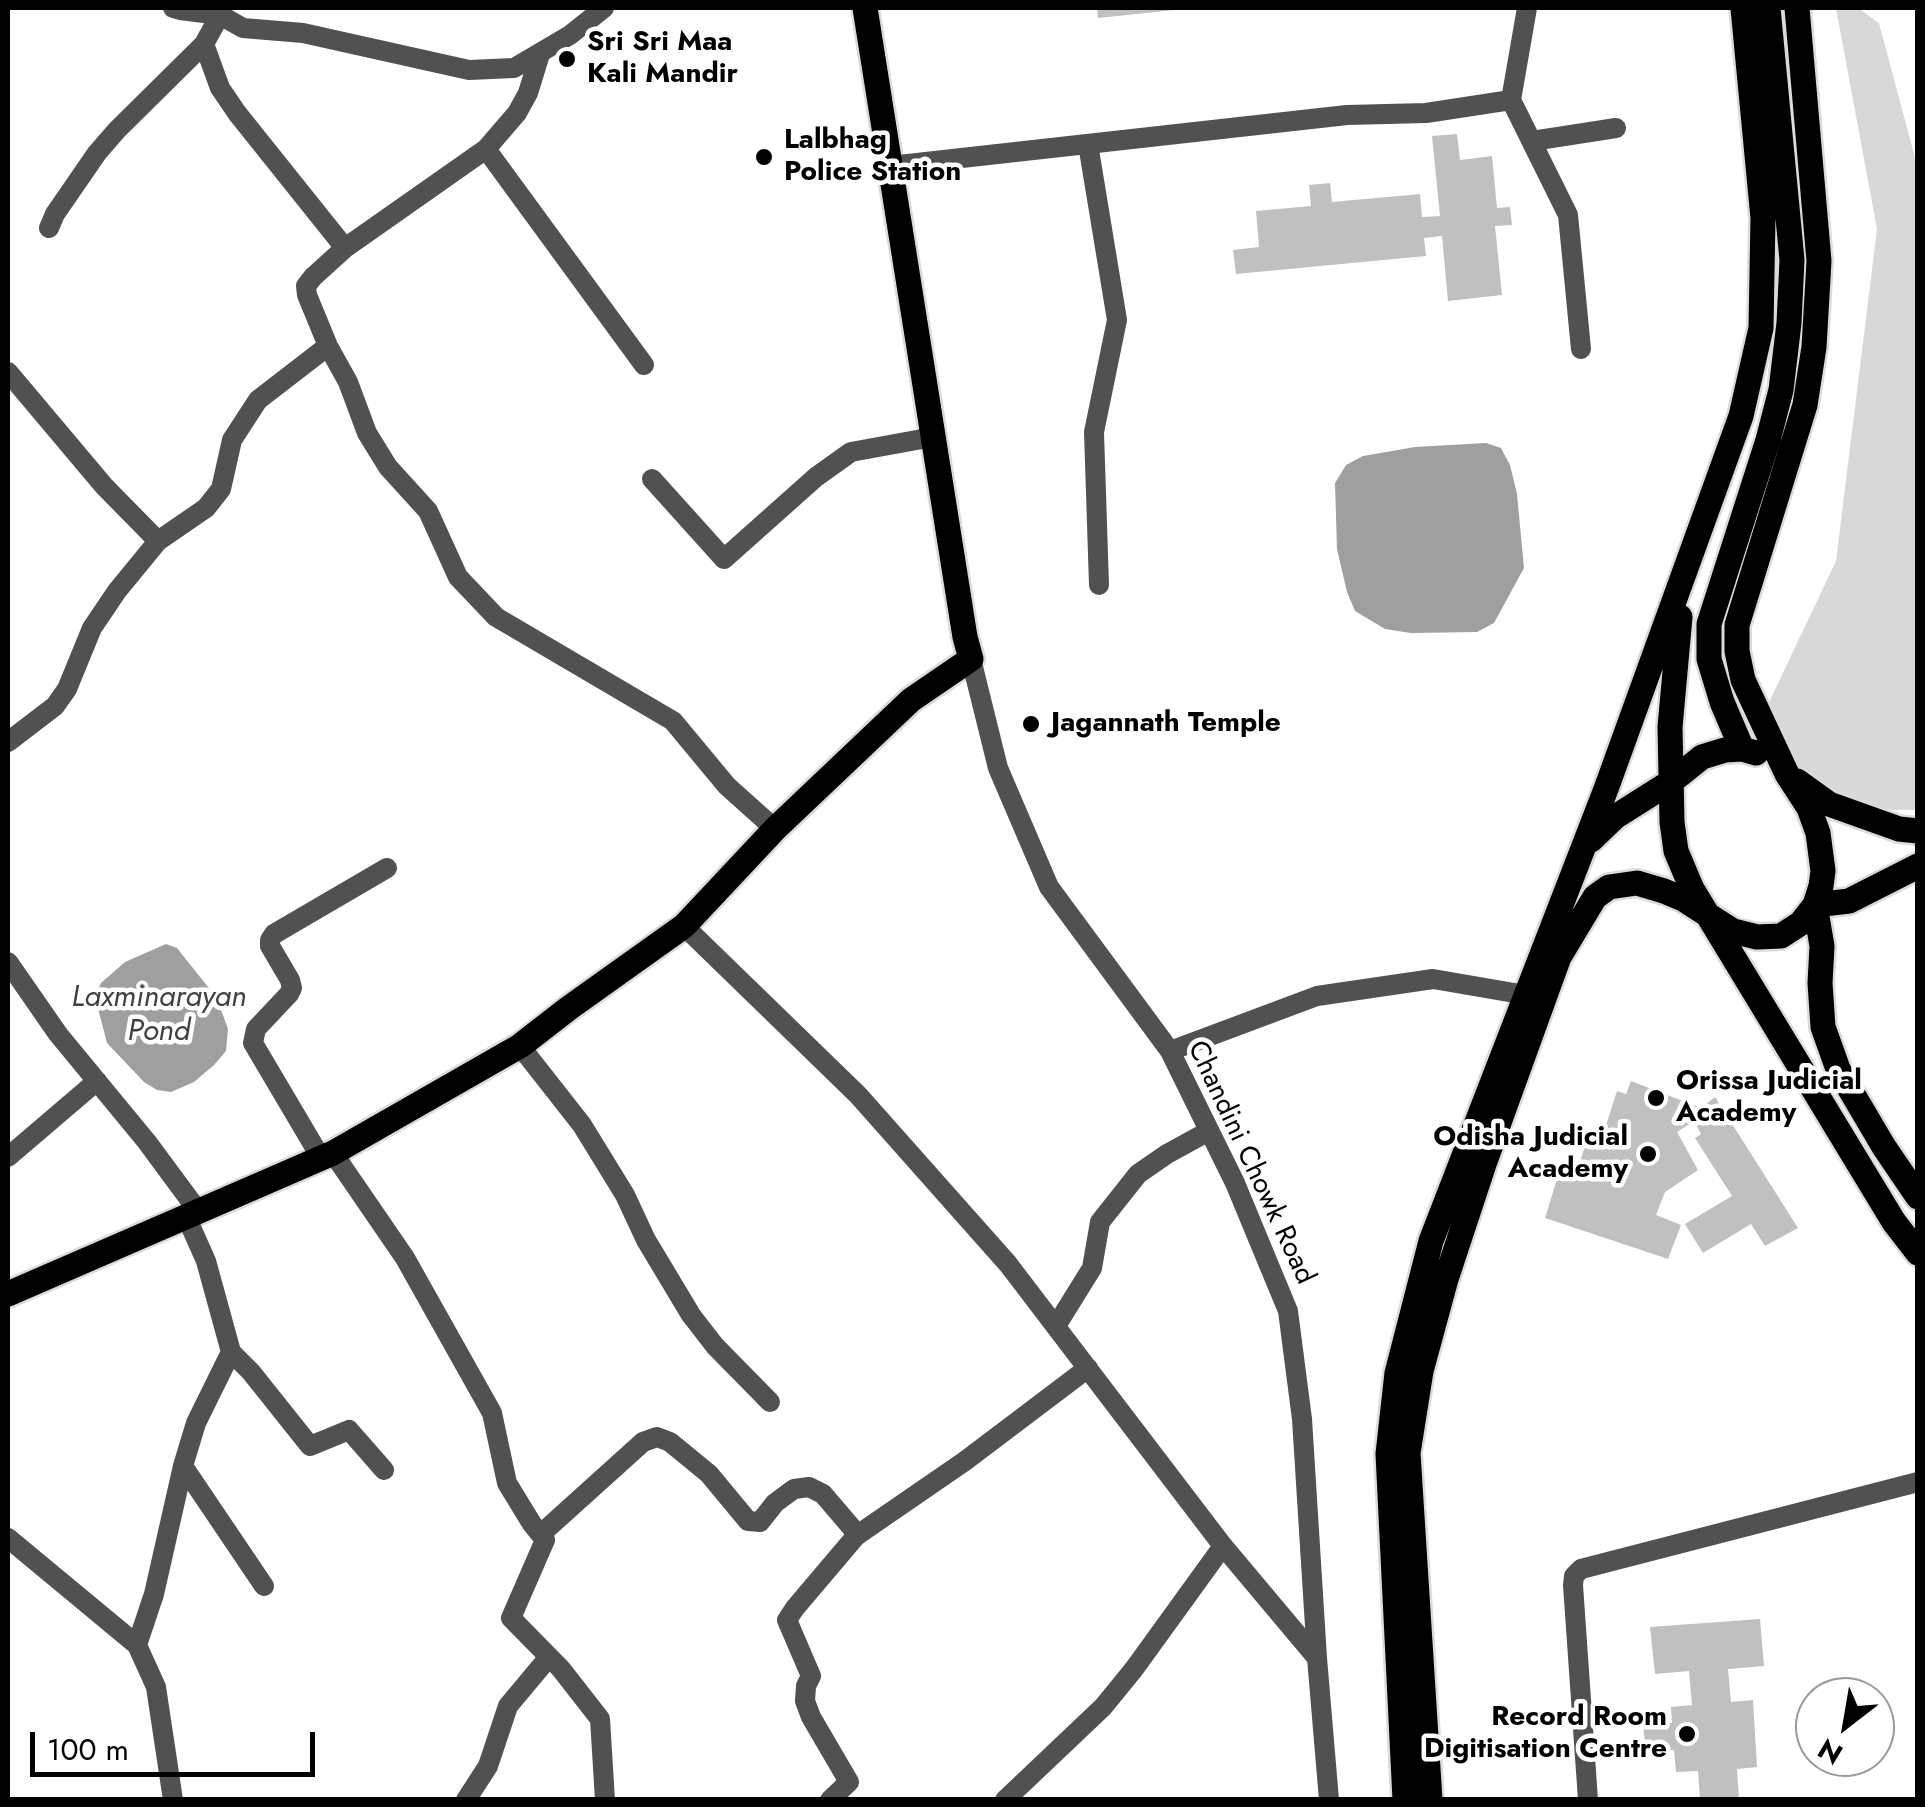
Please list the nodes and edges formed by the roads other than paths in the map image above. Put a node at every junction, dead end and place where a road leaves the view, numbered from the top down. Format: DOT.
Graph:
graph roads {
  1 [pos="174,8"];
  2 [pos="604,8"];
  3 [pos="865,8"];
  4 [pos="1527,8"];
  5 [pos="1743,8"];
  6 [pos="1768,8"];
  7 [pos="1798,8"];
  8 [pos="220,15"];
  9 [pos="204,44"];
  10 [pos="540,54"];
  11 [pos="1512,100"];
  12 [pos="1616,128"];
  13 [pos="1532,142"];
  14 [pos="1088,144"];
  15 [pos="486,149"];
  16 [pos="890,166"];
  17 [pos="49,228"];
  18 [pos="345,248"];
  19 [pos="328,346"];
  20 [pos="1582,349"];
  21 [pos="644,366"];
  22 [pos="8,372"];
  23 [pos="934,437"];
  24 [pos="652,480"];
  25 [pos="158,541"];
  26 [pos="1685,572"];
  27 [pos="1099,585"];
  28 [pos="971,658"];
  29 [pos="8,742"];
  30 [pos="1742,749"];
  31 [pos="1787,774"];
  32 [pos="1672,782"];
  33 [pos="776,829"];
  34 [pos="1918,831"];
  35 [pos="1584,847"];
  36 [pos="1918,866"];
  37 [pos="387,868"];
  38 [pos="1815,905"];
  39 [pos="1710,916"];
  40 [pos="684,926"];
  41 [pos="8,962"];
  42 [pos="1526,995"];
  43 [pos="520,1046"];
  44 [pos="1170,1052"];
  45 [pos="96,1081"];
  46 [pos="1209,1130"];
  47 [pos="327,1155"];
  48 [pos="8,1156"];
  49 [pos="1918,1198"];
  50 [pos="192,1214"];
  51 [pos="1918,1253"];
  52 [pos="8,1294"];
  53 [pos="1056,1326"];
  54 [pos="232,1352"];
  55 [pos="1088,1368"];
  56 [pos="770,1402"];
  57 [pos="183,1466"];
  58 [pos="384,1470"];
  59 [pos="1918,1482"];
  60 [pos="541,1534"];
  61 [pos="858,1535"];
  62 [pos="8,1538"];
  63 [pos="1223,1546"];
  64 [pos="264,1586"];
  65 [pos="137,1645"];
  66 [pos="549,1656"];
  67 [pos="1317,1658"];
  68 [pos="173,1800"];
  69 [pos="466,1800"];
  70 [pos="605,1800"];
  71 [pos="830,1800"];
  72 [pos="1004,1800"];
  73 [pos="1329,1800"];
  74 [pos="1405,1800"];
  75 [pos="1430,1800"];
  76 [pos="1588,1800"];
  1 -- 8 [label="street"];
  2 -- 10 [label="street"];
  3 -- 16 [label="main road"];
  4 -- 11 [label="street"];
  5 -- 26 [label="main road"];
  6 -- 30 [label="main road"];
  7 -- 31 [label="main road"];
  8 -- 9 [label="street"];
  8 -- 10 [label="street"];
  9 -- 17 [label="street"];
  9 -- 18 [label="street"];
  10 -- 15 [label="street"];
  11 -- 13 [label="street"];
  11 -- 14 [label="street"];
  12 -- 13 [label="street"];
  13 -- 20 [label="street"];
  14 -- 16 [label="street"];
  14 -- 27 [label="street"];
  15 -- 18 [label="street"];
  15 -- 21 [label="street"];
  16 -- 23 [label="main road"];
  18 -- 19 [label="street"];
  19 -- 25 [label="street"];
  19 -- 33 [label="street"];
  22 -- 25 [label="street"];
  23 -- 24 [label="street"];
  23 -- 28 [label="main road"];
  25 -- 29 [label="street"];
  26 -- 32 [label="main road"];
  26 -- 35 [label="main road"];
  28 -- 33 [label="main road"];
  28 -- 44 [label="street, Chandini Chowk Road"];
  30 -- 31 [label="main road"];
  30 -- 32 [label="main road"];
  31 -- 34 [label="main road"];
  31 -- 38 [label="main road"];
  32 -- 35 [label="main road"];
  32 -- 39 [label="main road"];
  33 -- 40 [label="main road"];
  35 -- 42 [label="main road"];
  36 -- 38 [label="main road"];
  37 -- 47 [label="street"];
  38 -- 39 [label="main road"];
  38 -- 49 [label="main road"];
  39 -- 51 [label="main road"];
  39 -- 75 [label="main road"];
  40 -- 43 [label="main road"];
  40 -- 53 [label="street"];
  41 -- 45 [label="street"];
  42 -- 44 [label="street"];
  42 -- 74 [label="main road"];
  43 -- 47 [label="main road"];
  43 -- 56 [label="street"];
  44 -- 46 [label="street, Chandini Chowk Road"];
  45 -- 48 [label="street"];
  45 -- 50 [label="street"];
  46 -- 53 [label="street"];
  46 -- 67 [label="street, Chandini Chowk Road"];
  47 -- 50 [label="main road"];
  47 -- 60 [label="street"];
  50 -- 52 [label="main road"];
  50 -- 54 [label="street"];
  53 -- 55 [label="street"];
  54 -- 57 [label="street"];
  54 -- 58 [label="street"];
  55 -- 61 [label="street"];
  55 -- 63 [label="street"];
  57 -- 64 [label="street"];
  57 -- 65 [label="street"];
  59 -- 76 [label="street"];
  60 -- 61 [label="street"];
  60 -- 66 [label="street"];
  61 -- 71 [label="street"];
  62 -- 65 [label="street"];
  63 -- 67 [label="street"];
  63 -- 72 [label="street"];
  65 -- 68 [label="street"];
  66 -- 69 [label="street"];
  66 -- 70 [label="street"];
  67 -- 73 [label="street, Chandini Chowk Road"];
}
